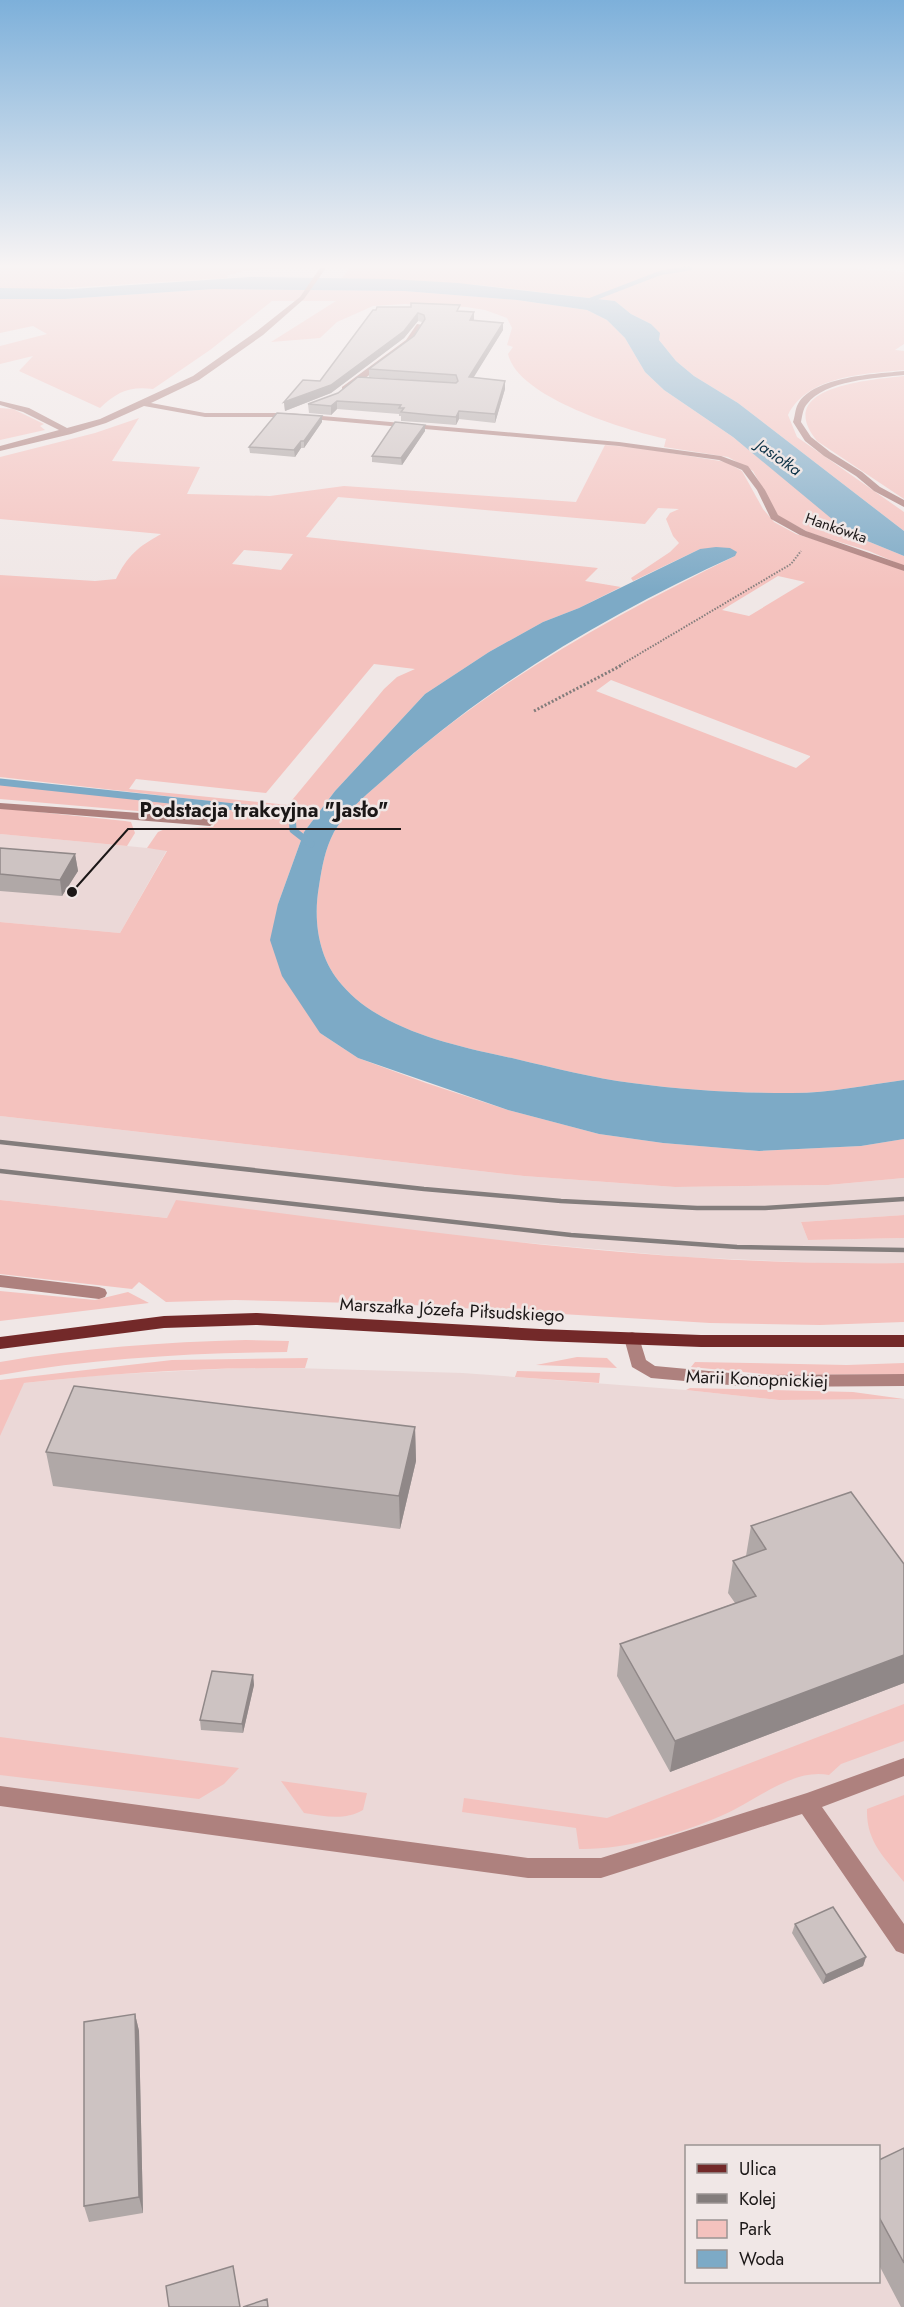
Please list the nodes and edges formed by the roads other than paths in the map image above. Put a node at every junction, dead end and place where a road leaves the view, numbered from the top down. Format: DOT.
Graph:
graph roads {
  1 [pos="199,376"];
  2 [pos="363,376"];
  3 [pos="882,376"];
  4 [pos="356,381"];
  5 [pos="367,382"];
  6 [pos="335,397"];
  7 [pos="0,403"];
  8 [pos="144,404"];
  9 [pos="310,408"];
  10 [pos="288,415"];
  11 [pos="68,432"];
  12 [pos="0,449"];
  13 [pos="904,504"];
  14 [pos="904,568"];
  15 [pos="0,806"];
  16 [pos="210,822"];
  17 [pos="0,1281"];
  18 [pos="99,1293"];
  19 [pos="632,1338"];
  20 [pos="904,1341"];
  21 [pos="0,1343"];
  22 [pos="904,1380"];
  23 [pos="904,1767"];
  24 [pos="0,1796"];
  25 [pos="807,1803"];
  26 [pos="904,1943"];
  1 -- 8 [label="street"];
  2 -- 4 [label="street"];
  3 -- 13 [label="street"];
  4 -- 5 [label="street"];
  4 -- 6 [label="street"];
  7 -- 11 [label="street"];
  8 -- 10 [label="street, Hankówka"];
  8 -- 11 [label="street"];
  9 -- 10 [label="street"];
  10 -- 14 [label="street, Hankówka"];
  11 -- 12 [label="street"];
  15 -- 16 [label="street"];
  17 -- 18 [label="street"];
  19 -- 20 [label="main road, Marszałka Józefa Piłsudskiego"];
  19 -- 21 [label="main road, Marszałka Józefa Piłsudskiego"];
  19 -- 22 [label="street, Marii Konopnickiej"];
  23 -- 25 [label="street"];
  24 -- 25 [label="street"];
  25 -- 26 [label="street"];
}
